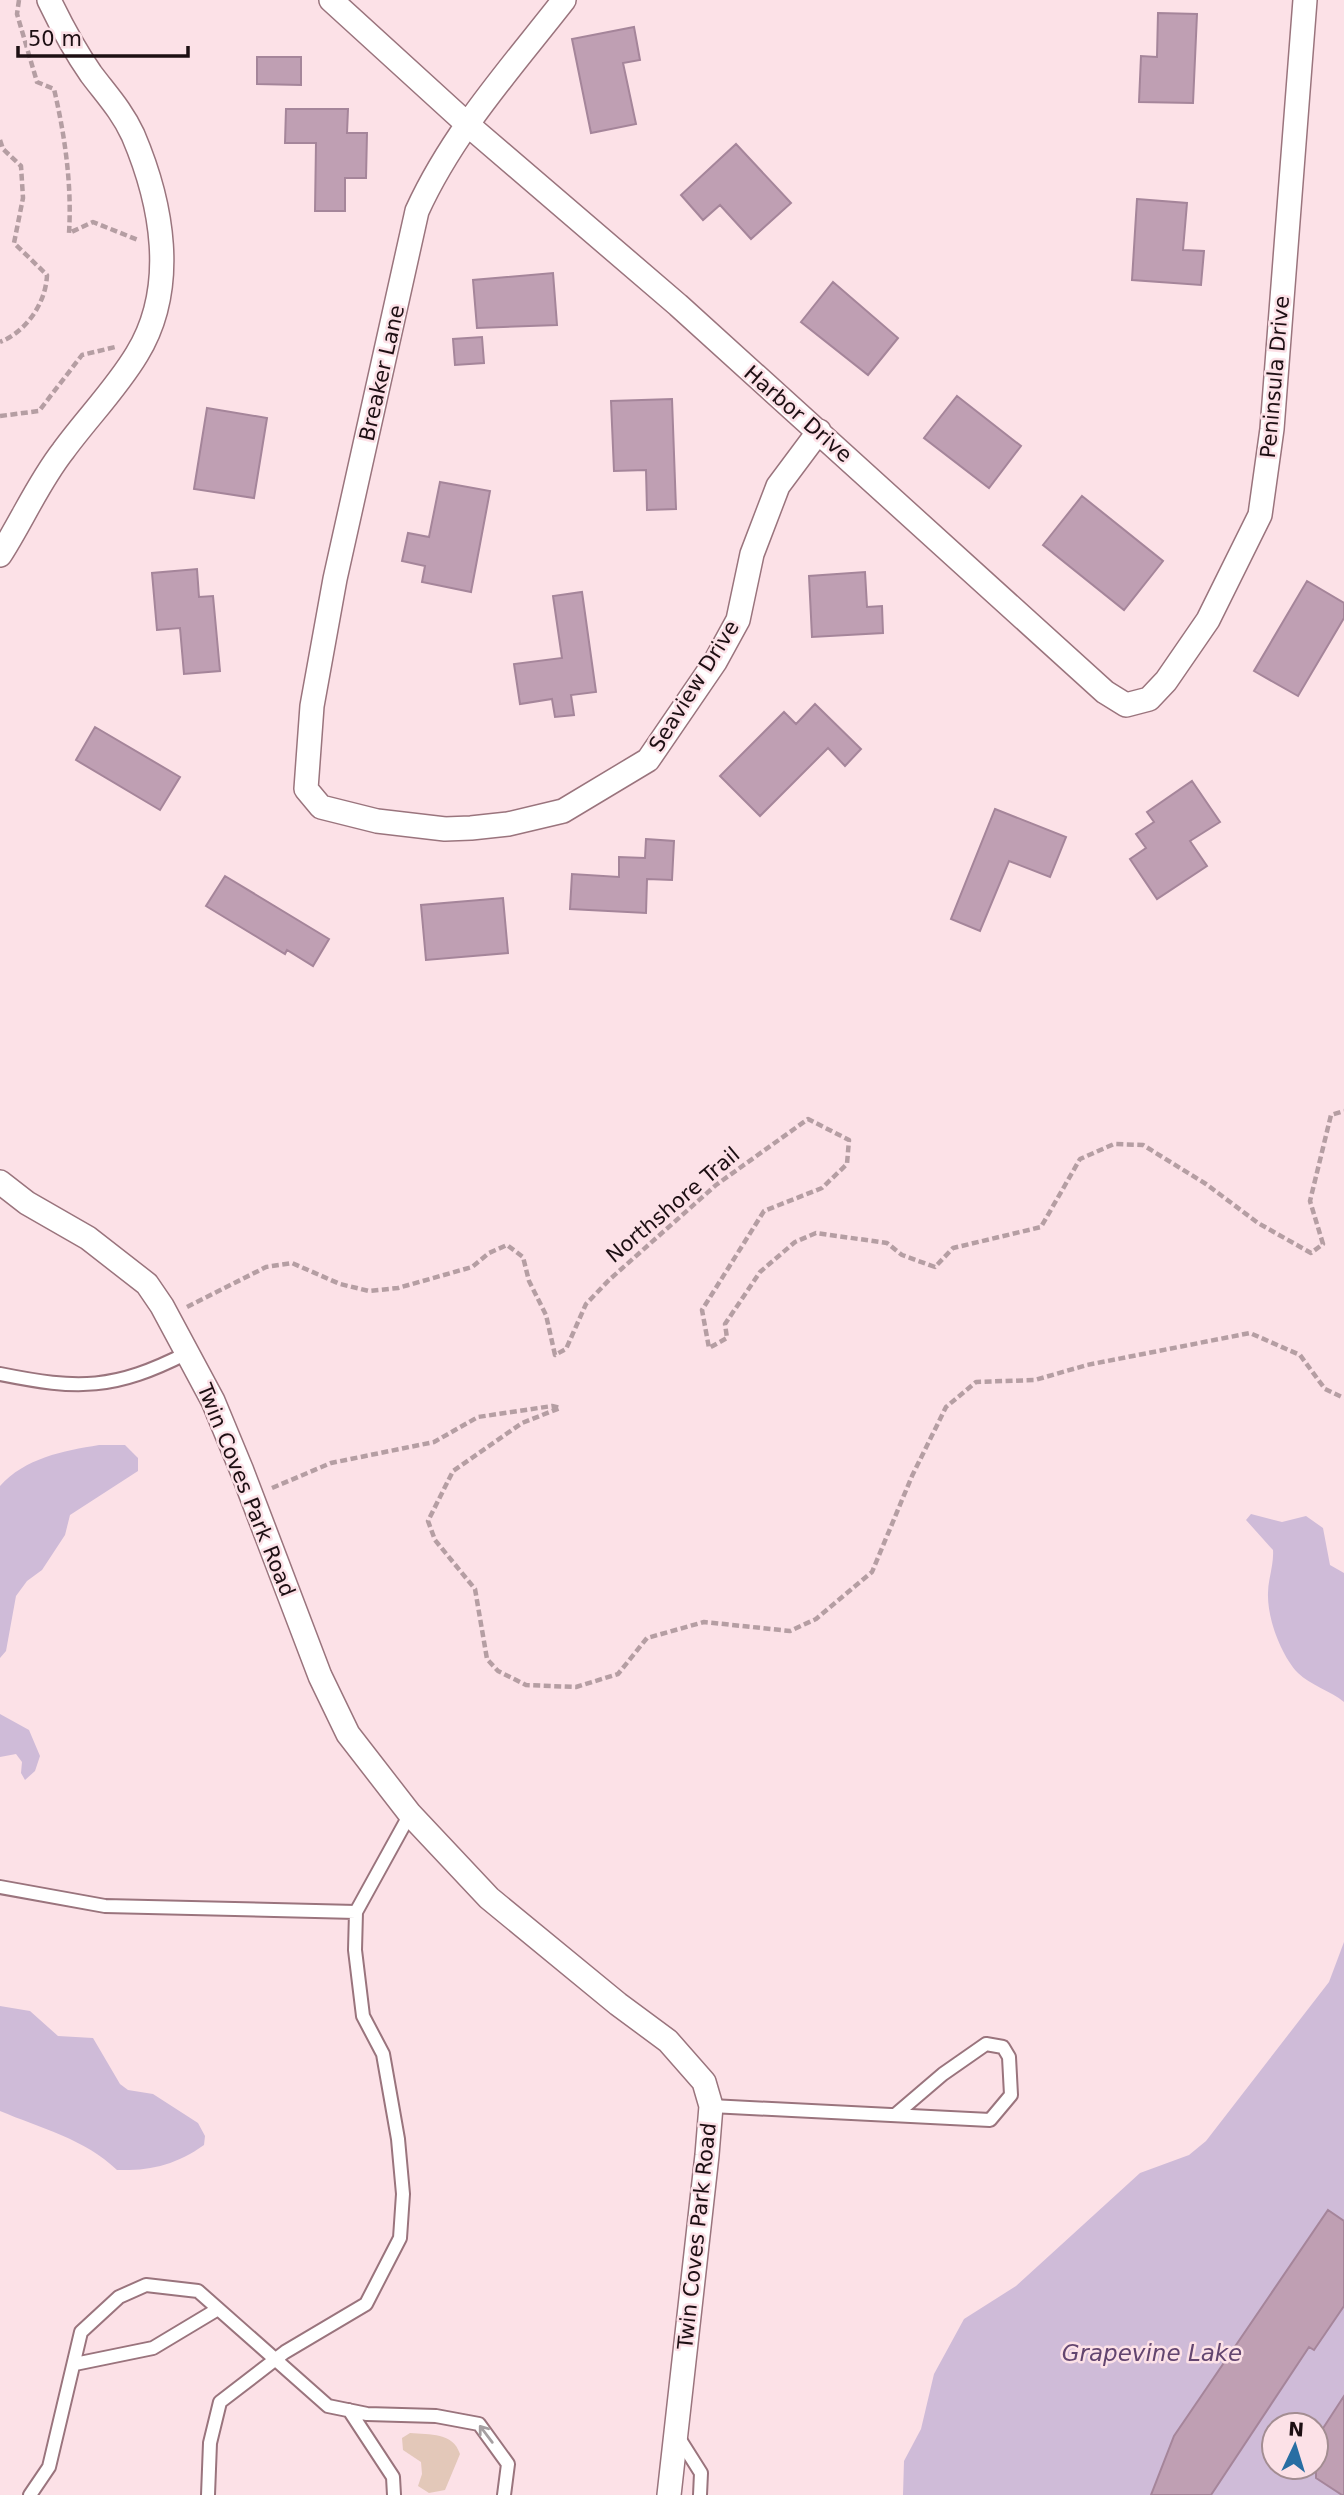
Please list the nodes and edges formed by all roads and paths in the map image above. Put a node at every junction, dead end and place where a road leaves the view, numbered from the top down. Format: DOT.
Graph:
graph roads {
  1 [pos="19,0"];
  2 [pos="50,0"];
  3 [pos="331,0"];
  4 [pos="565,0"];
  5 [pos="1305,0"];
  6 [pos="467,124"];
  7 [pos="0,140"];
  8 [pos="142,252"];
  9 [pos="0,342"];
  10 [pos="120,345"];
  11 [pos="0,416"];
  12 [pos="819,431"];
  13 [pos="0,555"];
  14 [pos="1126,705"];
  15 [pos="306,789"];
  16 [pos="1344,1111"];
  17 [pos="0,1182"];
  18 [pos="168,1317"];
  19 [pos="187,1353"];
  20 [pos="0,1374"];
  21 [pos="1344,1398"];
  22 [pos="251,1493"];
  23 [pos="411,1814"];
  24 [pos="0,1887"];
  25 [pos="356,1912"];
  26 [pos="711,2106"];
  27 [pos="895,2115"];
  28 [pos="218,2309"];
  29 [pos="280,2356"];
  30 [pos="75,2364"];
  31 [pos="349,2410"];
  32 [pos="675,2432"];
  33 [pos="30,2495"];
  34 [pos="208,2495"];
  35 [pos="394,2495"];
  36 [pos="504,2495"];
  37 [pos="668,2495"];
  38 [pos="700,2495"];
  1 -- 8 [label="path"];
  2 -- 13 [label="street"];
  3 -- 6 [label="street, Harbor Drive"];
  4 -- 6 [label="street, Breaker Lane"];
  5 -- 14 [label="street, Peninsula Drive"];
  6 -- 12 [label="street, Harbor Drive"];
  6 -- 15 [label="street, Breaker Lane"];
  7 -- 9 [label="path"];
  10 -- 11 [label="path"];
  12 -- 14 [label="street, Harbor Drive"];
  12 -- 15 [label="street, Seaview Drive"];
  16 -- 18 [label="path, Northshore Trail"];
  17 -- 18 [label="street, Twin Coves Park Road"];
  18 -- 19 [label="street, Twin Coves Park Road"];
  19 -- 20 [label="lane"];
  19 -- 22 [label="street, Twin Coves Park Road"];
  21 -- 22 [label="path"];
  22 -- 23 [label="street, Twin Coves Park Road"];
  23 -- 25 [label="lane"];
  23 -- 26 [label="street, Twin Coves Park Road"];
  24 -- 25 [label="lane"];
  25 -- 29 [label="lane"];
  26 -- 27 [label="lane"];
  26 -- 32 [label="street, Twin Coves Park Road"];
  27 -- 27 [label="lane"];
  28 -- 29 [label="lane"];
  28 -- 30 [label="lane"];
  28 -- 30 [label="lane"];
  29 -- 31 [label="lane"];
  29 -- 34 [label="lane"];
  30 -- 33 [label="lane"];
  31 -- 35 [label="lane"];
  36 -- 31 [label="lane, one-way"];
  32 -- 37 [label="street, Twin Coves Park Road"];
  32 -- 38 [label="lane"];
}
